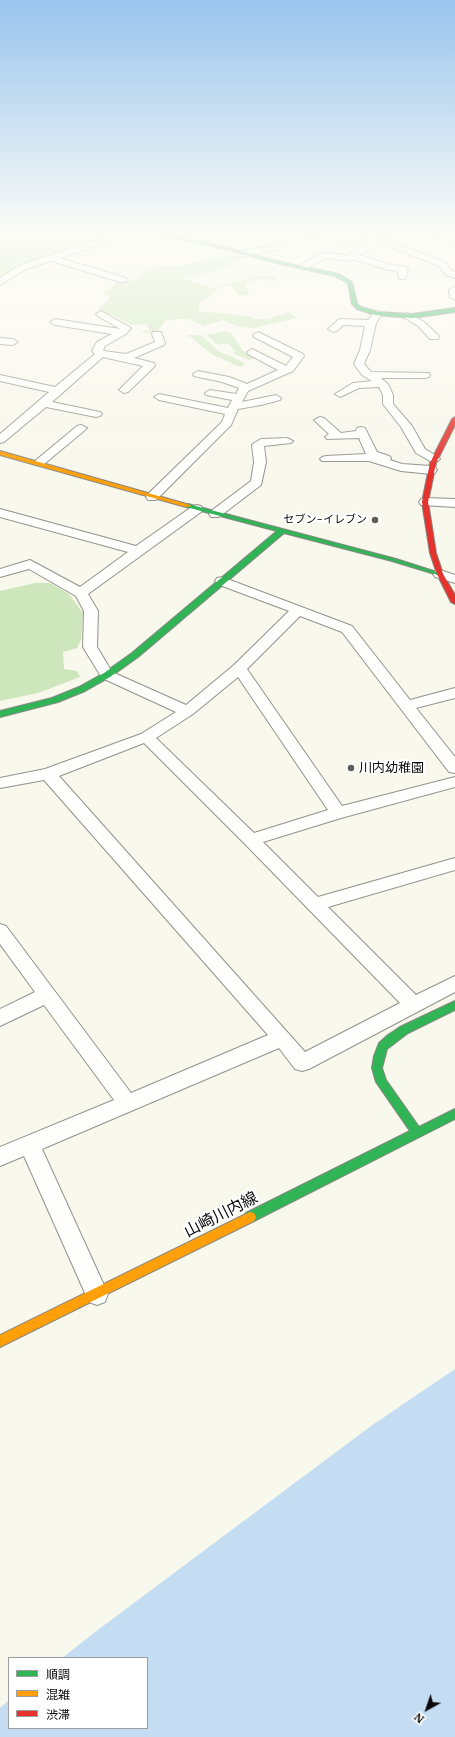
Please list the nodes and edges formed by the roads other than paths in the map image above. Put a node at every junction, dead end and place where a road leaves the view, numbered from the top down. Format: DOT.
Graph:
graph roads {
  1 [pos="101,314"];
  2 [pos="370,314"];
  3 [pos="423,314"];
  4 [pos="408,316"];
  5 [pos="374,319"];
  6 [pos="54,322"];
  7 [pos="333,329"];
  8 [pos="122,332"];
  9 [pos="157,334"];
  10 [pos="277,334"];
  11 [pos="434,337"];
  12 [pos="0,341"];
  13 [pos="13,342"];
  14 [pos="252,352"];
  15 [pos="100,354"];
  16 [pos="118,357"];
  17 [pos="286,370"];
  18 [pos="198,374"];
  19 [pos="370,375"];
  20 [pos="425,375"];
  21 [pos="0,378"];
  22 [pos="383,384"];
  23 [pos="248,388"];
  24 [pos="124,390"];
  25 [pos="57,391"];
  26 [pos="210,393"];
  27 [pos="340,394"];
  28 [pos="159,397"];
  29 [pos="276,398"];
  30 [pos="44,403"];
  31 [pos="235,405"];
  32 [pos="96,414"];
  33 [pos="455,419"];
  34 [pos="320,420"];
  35 [pos="0,424"];
  36 [pos="14,428"];
  37 [pos="81,428"];
  38 [pos="0,440"];
  39 [pos="287,441"];
  40 [pos="0,453"];
  41 [pos="326,459"];
  42 [pos="39,463"];
  43 [pos="432,465"];
  44 [pos="152,497"];
  45 [pos="425,502"];
  46 [pos="455,503"];
  47 [pos="197,509"];
  48 [pos="0,513"];
  49 [pos="215,514"];
  50 [pos="282,531"];
  51 [pos="138,552"];
  52 [pos="40,571"];
  53 [pos="0,573"];
  54 [pos="440,574"];
  55 [pos="455,579"];
  56 [pos="222,581"];
  57 [pos="0,582"];
  58 [pos="81,593"];
  59 [pos="455,602"];
  60 [pos="298,610"];
  61 [pos="239,668"];
  62 [pos="107,675"];
  63 [pos="455,693"];
  64 [pos="407,706"];
  65 [pos="188,711"];
  66 [pos="0,714"];
  67 [pos="146,737"];
  68 [pos="455,768"];
  69 [pos="48,774"];
  70 [pos="455,782"];
  71 [pos="0,783"];
  72 [pos="338,813"];
  73 [pos="251,840"];
  74 [pos="455,864"];
  75 [pos="314,905"];
  76 [pos="0,931"];
  77 [pos="455,983"];
  78 [pos="47,995"];
  79 [pos="413,1004"];
  80 [pos="455,1005"];
  81 [pos="0,1018"];
  82 [pos="282,1038"];
  83 [pos="127,1102"];
  84 [pos="455,1114"];
  85 [pos="417,1133"];
  86 [pos="29,1144"];
  87 [pos="0,1157"];
  88 [pos="97,1294"];
  89 [pos="0,1341"];
  1 -- 8 [label="street"];
  2 -- 5 [label="street"];
  3 -- 4 [label="street"];
  4 -- 5 [label="street"];
  4 -- 11 [label="street"];
  5 -- 7 [label="street"];
  5 -- 19 [label="street"];
  6 -- 8 [label="street"];
  8 -- 15 [label="street"];
  9 -- 16 [label="street"];
  10 -- 17 [label="street"];
  12 -- 13 [label="street"];
  14 -- 17 [label="street"];
  15 -- 16 [label="street"];
  15 -- 25 [label="street"];
  16 -- 24 [label="street"];
  17 -- 23 [label="street"];
  18 -- 23 [label="street"];
  19 -- 20 [label="street"];
  19 -- 22 [label="street"];
  21 -- 25 [label="street"];
  22 -- 27 [label="street"];
  22 -- 43 [label="street"];
  23 -- 31 [label="street"];
  25 -- 30 [label="street"];
  26 -- 31 [label="street"];
  28 -- 31 [label="street"];
  29 -- 31 [label="street"];
  30 -- 32 [label="street"];
  30 -- 36 [label="street"];
  31 -- 44 [label="street"];
  33 -- 43 [label="street"];
  34 -- 43 [label="street"];
  35 -- 36 [label="street"];
  36 -- 38 [label="street"];
  37 -- 42 [label="street"];
  39 -- 49 [label="street"];
  40 -- 42 [label="street"];
  41 -- 43 [label="street"];
  42 -- 44 [label="street"];
  43 -- 45 [label="street"];
  44 -- 47 [label="street"];
  45 -- 46 [label="street"];
  45 -- 54 [label="street"];
  47 -- 49 [label="street"];
  47 -- 51 [label="street"];
  48 -- 51 [label="street"];
  49 -- 50 [label="street"];
  50 -- 54 [label="street"];
  50 -- 56 [label="street"];
  51 -- 58 [label="street"];
  52 -- 53 [label="street"];
  52 -- 57 [label="street"];
  52 -- 58 [label="street"];
  54 -- 55 [label="street"];
  54 -- 59 [label="street"];
  56 -- 60 [label="street"];
  56 -- 62 [label="street"];
  58 -- 62 [label="street"];
  60 -- 61 [label="street"];
  60 -- 64 [label="street"];
  61 -- 65 [label="street"];
  61 -- 72 [label="street"];
  62 -- 65 [label="street"];
  62 -- 66 [label="street"];
  63 -- 64 [label="street"];
  64 -- 68 [label="street"];
  65 -- 67 [label="street"];
  67 -- 69 [label="street"];
  67 -- 73 [label="street"];
  69 -- 71 [label="street"];
  69 -- 82 [label="street"];
  70 -- 72 [label="street"];
  72 -- 73 [label="street"];
  73 -- 75 [label="street"];
  74 -- 75 [label="street"];
  75 -- 79 [label="street"];
  76 -- 78 [label="street"];
  77 -- 79 [label="street"];
  78 -- 81 [label="street"];
  78 -- 83 [label="street"];
  79 -- 82 [label="street"];
  80 -- 85 [label="street"];
  82 -- 83 [label="street"];
  83 -- 86 [label="street"];
  84 -- 85 [label="street, 山崎川内線"];
  85 -- 88 [label="street, 山崎川内線"];
  86 -- 87 [label="street"];
  86 -- 88 [label="street"];
  88 -- 89 [label="street, 山崎川内線"];
}
